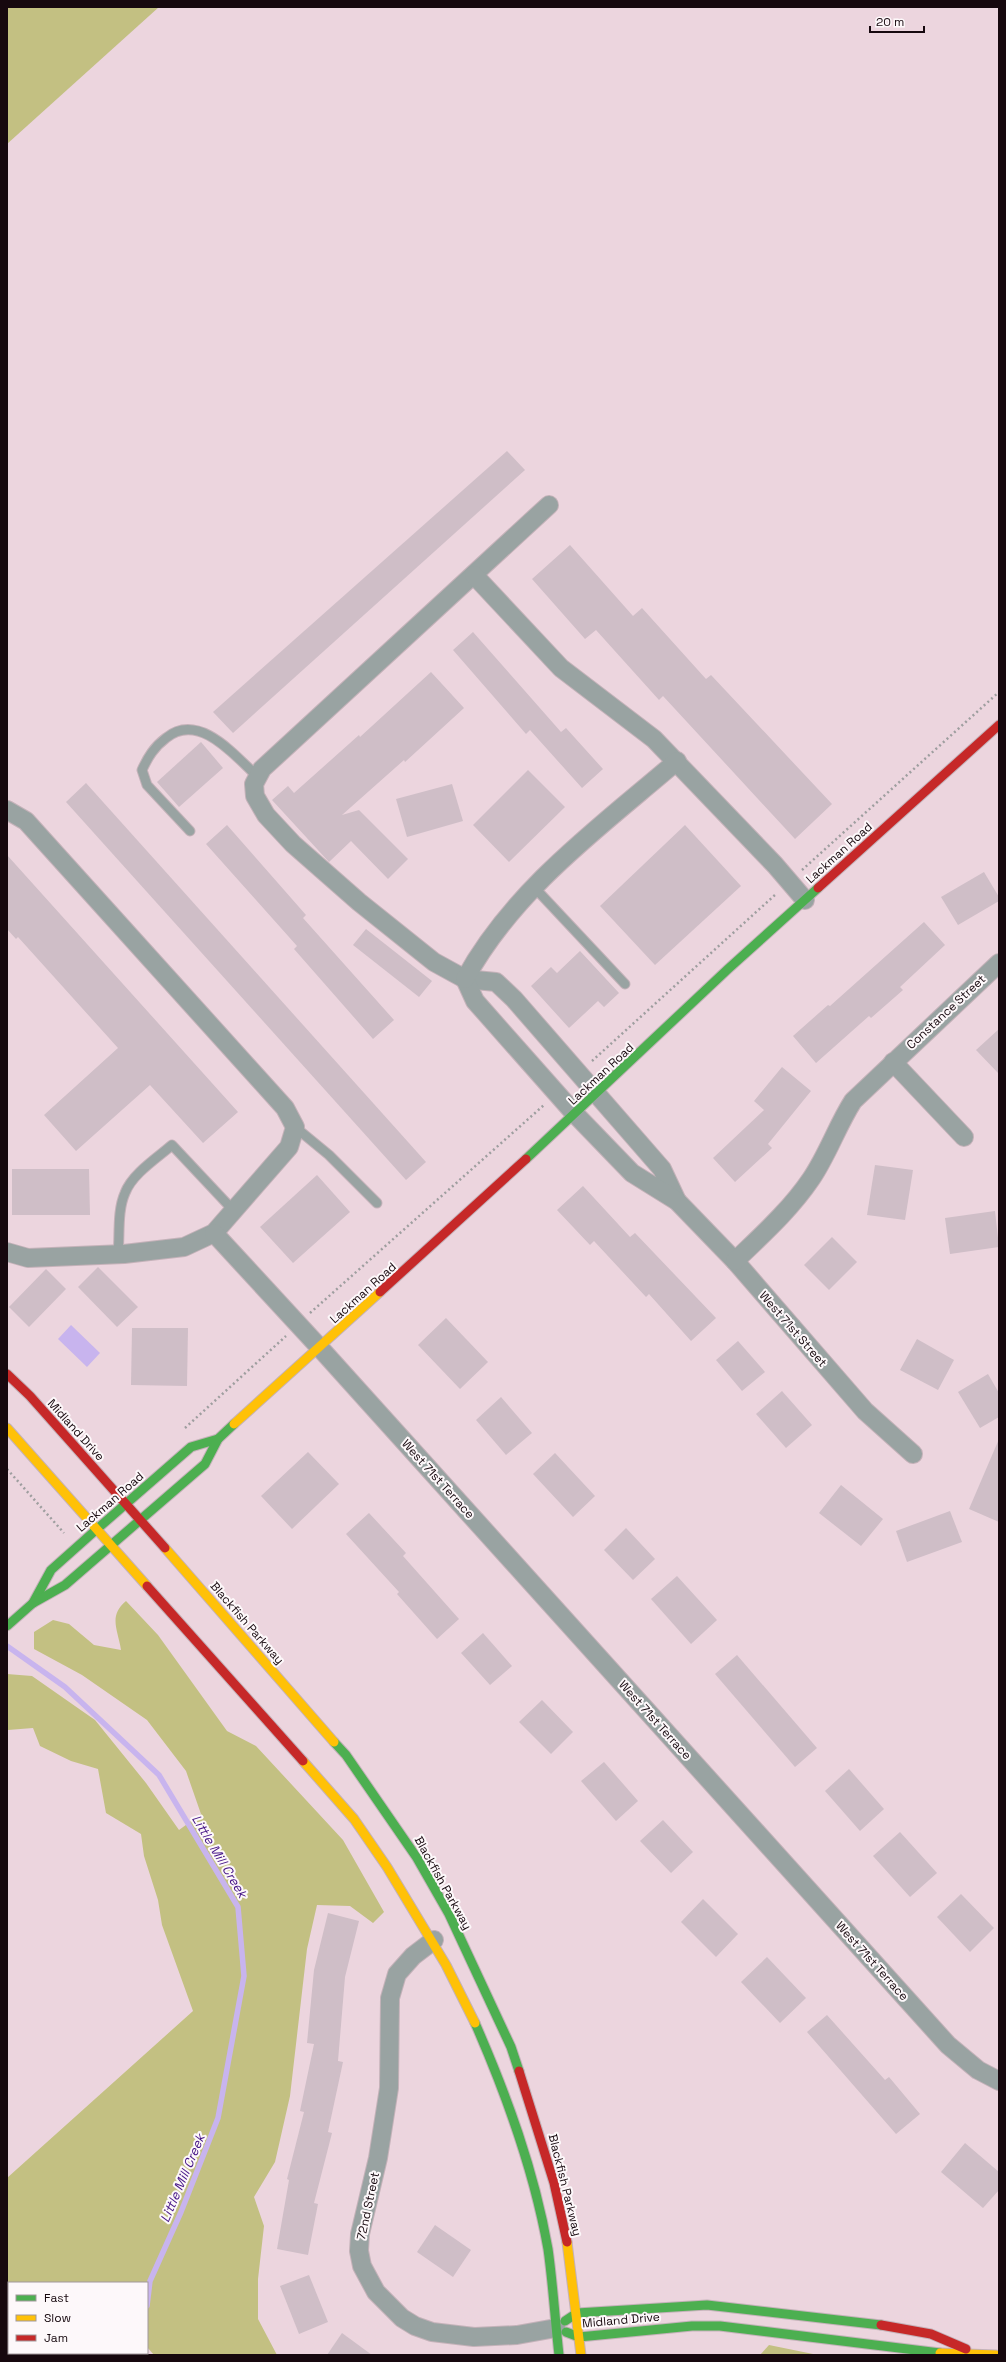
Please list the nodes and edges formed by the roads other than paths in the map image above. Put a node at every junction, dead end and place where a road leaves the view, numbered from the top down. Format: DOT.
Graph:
graph roads {
  1 [pos="549,505"];
  2 [pos="474,574"];
  3 [pos="999,725"];
  4 [pos="677,761"];
  5 [pos="258,777"];
  6 [pos="7,810"];
  7 [pos="190,831"];
  8 [pos="534,887"];
  9 [pos="805,900"];
  10 [pos="999,963"];
  11 [pos="465,979"];
  12 [pos="625,984"];
  13 [pos="893,1062"];
  14 [pos="597,1094"];
  15 [pos="575,1114"];
  16 [pos="295,1127"];
  17 [pos="964,1137"];
  18 [pos="677,1200"];
  19 [pos="377,1203"];
  20 [pos="233,1210"];
  21 [pos="214,1233"];
  22 [pos="7,1252"];
  23 [pos="118,1254"];
  24 [pos="735,1261"];
  25 [pos="320,1348"];
  26 [pos="7,1374"];
  27 [pos="7,1428"];
  28 [pos="218,1439"];
  29 [pos="913,1454"];
  30 [pos="126,1504"];
  31 [pos="140,1520"];
  32 [pos="97,1529"];
  33 [pos="111,1545"];
  34 [pos="33,1603"];
  35 [pos="7,1626"];
  36 [pos="434,1940"];
  37 [pos="999,2081"];
  38 [pos="577,2312"];
  39 [pos="556,2328"];
  40 [pos="579,2337"];
  41 [pos="978,2354"];
  42 [pos="559,2355"];
  43 [pos="581,2355"];
  44 [pos="996,2355"];
  1 -- 2 [label="street"];
  2 -- 4 [label="street"];
  2 -- 5 [label="street"];
  3 -- 9 [label="main road, Lackman Road"];
  4 -- 8 [label="street"];
  4 -- 9 [label="street"];
  5 -- 7 [label="lane"];
  5 -- 11 [label="street"];
  6 -- 16 [label="street"];
  8 -- 11 [label="street"];
  8 -- 12 [label="lane"];
  9 -- 14 [label="main road, Lackman Road"];
  10 -- 13 [label="street, Constance Street"];
  11 -- 14 [label="street, West 71st Street"];
  11 -- 15 [label="street, West 71st Street"];
  13 -- 17 [label="street"];
  13 -- 24 [label="street, Constance Street"];
  14 -- 15 [label="main road, Lackman Road"];
  14 -- 18 [label="street, West 71st Street"];
  15 -- 18 [label="street, West 71st Street"];
  15 -- 25 [label="main road, Lackman Road"];
  16 -- 19 [label="lane"];
  16 -- 20 [label="street"];
  18 -- 24 [label="street, West 71st Street"];
  20 -- 21 [label="street"];
  20 -- 23 [label="lane"];
  21 -- 23 [label="street"];
  21 -- 25 [label="street, West 71st Terrace"];
  22 -- 23 [label="street"];
  24 -- 29 [label="street, West 71st Street"];
  25 -- 28 [label="main road, Lackman Road"];
  25 -- 37 [label="street, West 71st Terrace"];
  26 -- 30 [label="main road, Midland Drive"];
  27 -- 32 [label="main road"];
  28 -- 30 [label="main road, Lackman Road"];
  28 -- 31 [label="main road, Lackman Road"];
  30 -- 31 [label="main road, Blackfish Parkway"];
  30 -- 32 [label="main road, Lackman Road"];
  31 -- 33 [label="main road, Lackman Road"];
  31 -- 38 [label="main road, Blackfish Parkway"];
  32 -- 33 [label="main road"];
  32 -- 34 [label="main road, Lackman Road"];
  33 -- 34 [label="main road, Lackman Road"];
  33 -- 36 [label="main road"];
  34 -- 35 [label="main road, Lackman Road"];
  36 -- 39 [label="main road"];
  36 -- 39 [label="street, 72nd Street"];
  38 -- 39 [label="main road, Midland Drive"];
  38 -- 40 [label="main road, Blackfish Parkway"];
  38 -- 41 [label="main road, Midland Drive"];
  39 -- 40 [label="main road, Midland Drive"];
  39 -- 42 [label="main road"];
  40 -- 41 [label="main road, Midland Drive"];
  40 -- 43 [label="main road, Blackfish Parkway"];
  41 -- 44 [label="main road, Midland Drive"];
}
